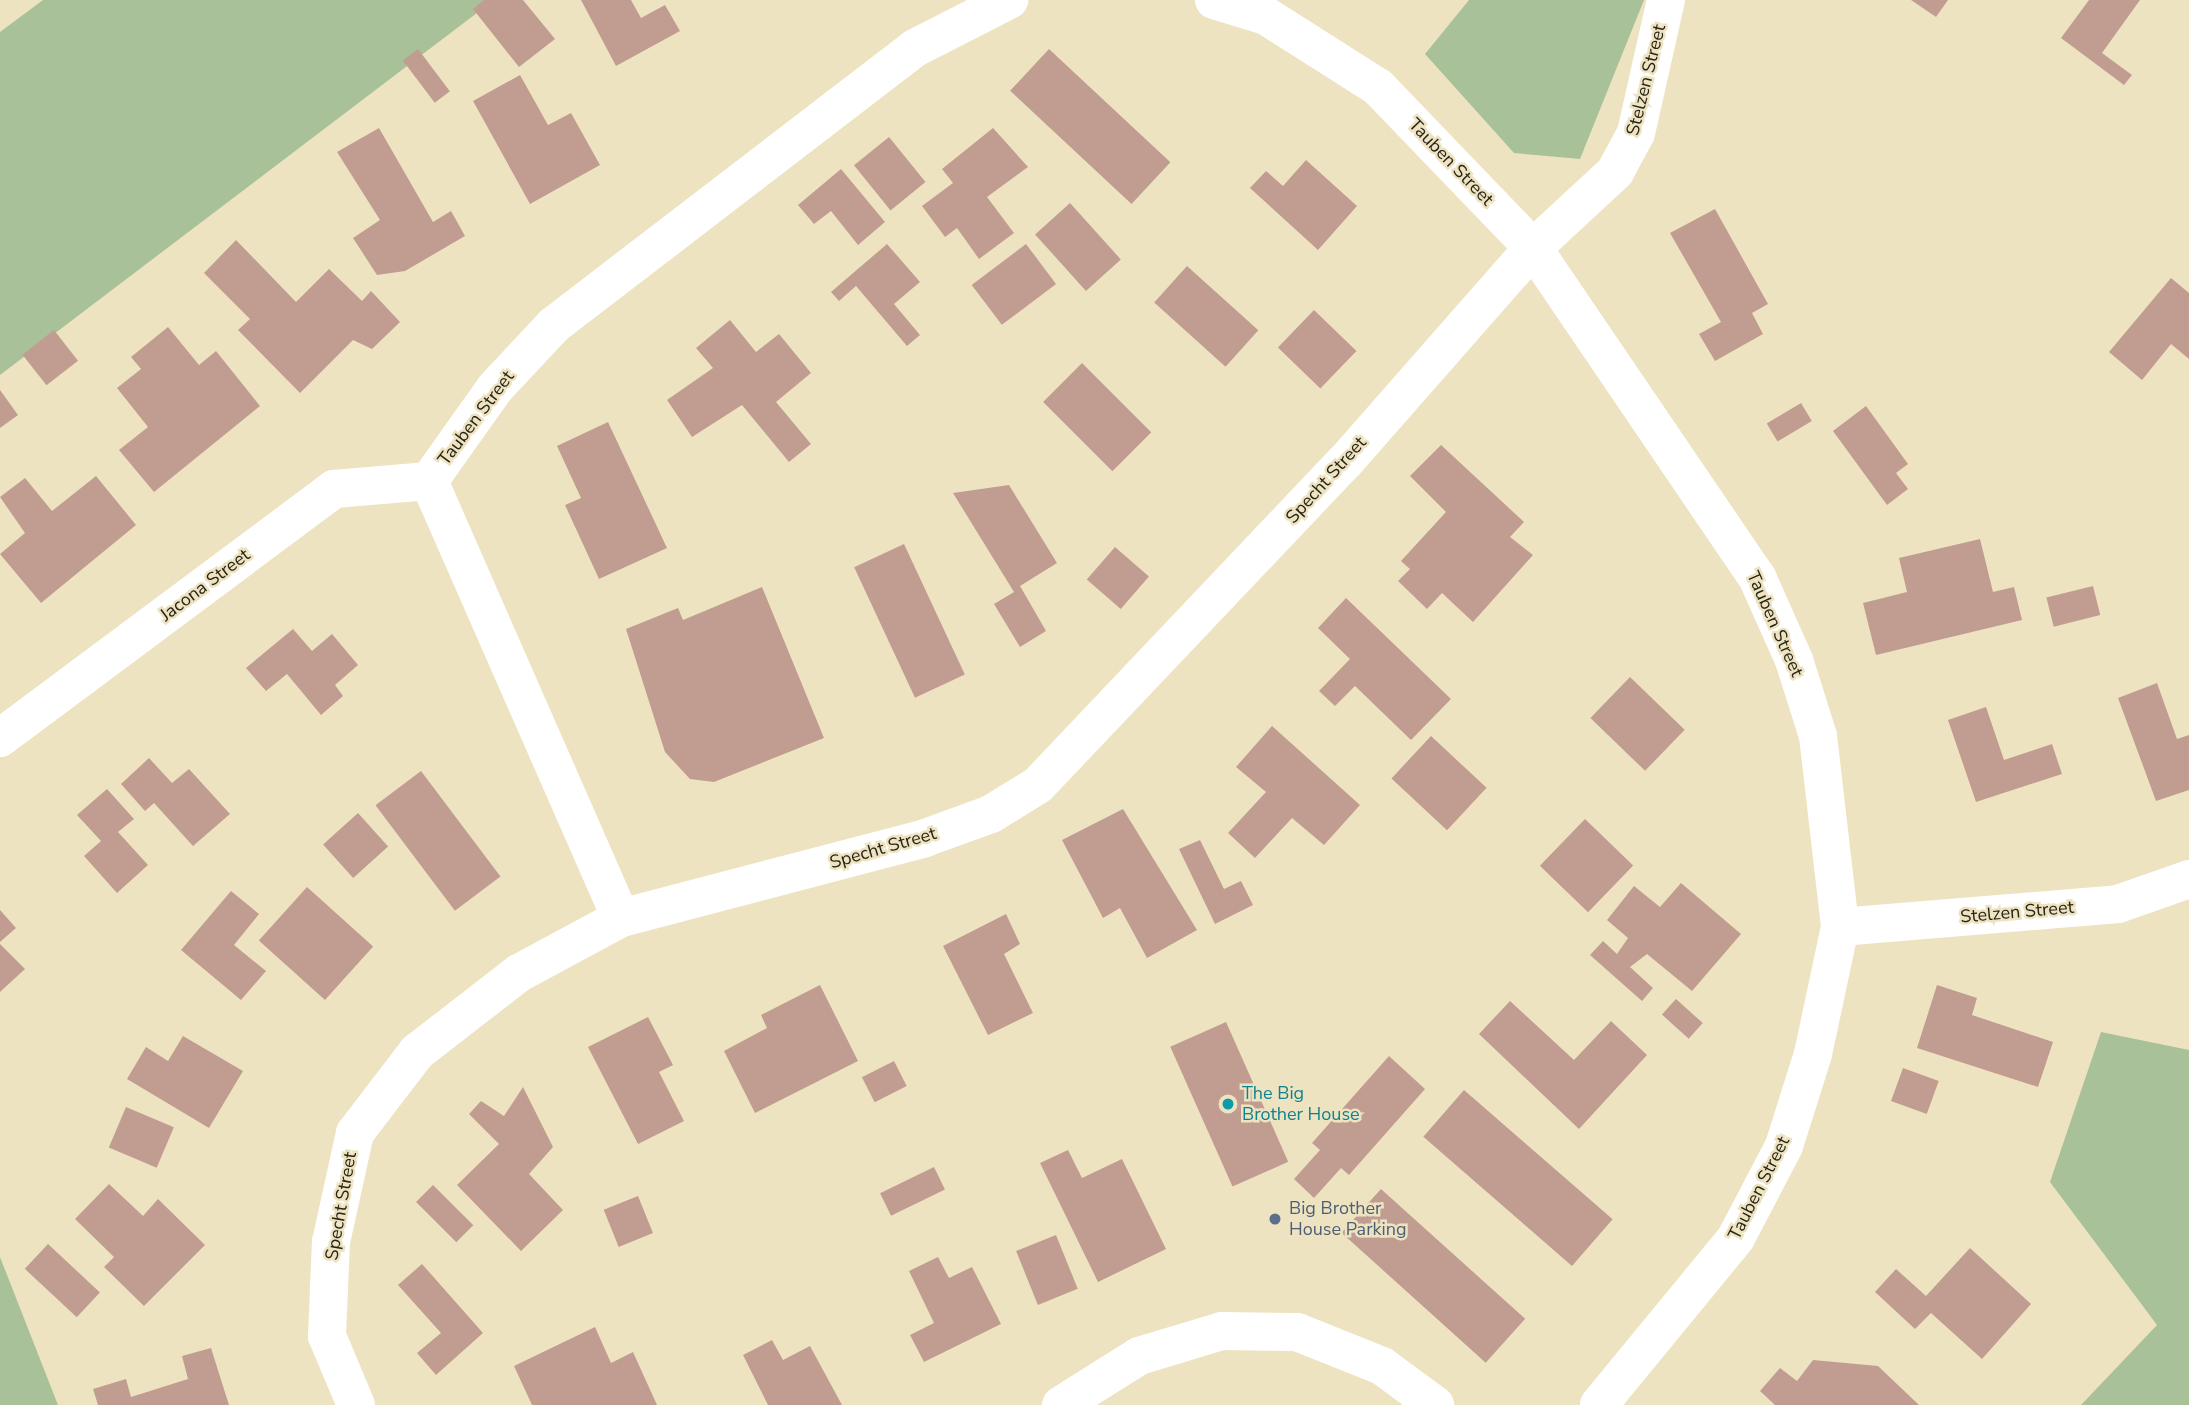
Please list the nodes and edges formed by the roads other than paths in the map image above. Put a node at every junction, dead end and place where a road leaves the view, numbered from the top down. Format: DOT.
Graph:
graph roads {
  1 [pos="1009,0"];
  2 [pos="1214,0"];
  3 [pos="1666,0"];
  4 [pos="1533,248"];
  5 [pos="429,481"];
  6 [pos="0,738"];
  7 [pos="2189,879"];
  8 [pos="621,918"];
  9 [pos="1840,927"];
  10 [pos="356,1405"];
  11 [pos="1061,1405"];
  12 [pos="1435,1405"];
  13 [pos="1599,1405"];
  1 -- 5 [label="street, Tauben Street"];
  2 -- 4 [label="street, Tauben Street"];
  3 -- 4 [label="street, Stelzen Street"];
  4 -- 8 [label="street, Specht Street"];
  4 -- 9 [label="street, Tauben Street"];
  5 -- 6 [label="street, Jacona Street"];
  5 -- 8 [label="street, Tauben Street"];
  7 -- 9 [label="street, Stelzen Street"];
  8 -- 10 [label="street, Specht Street"];
  9 -- 13 [label="street, Tauben Street"];
  11 -- 12 [label="street"];
}
